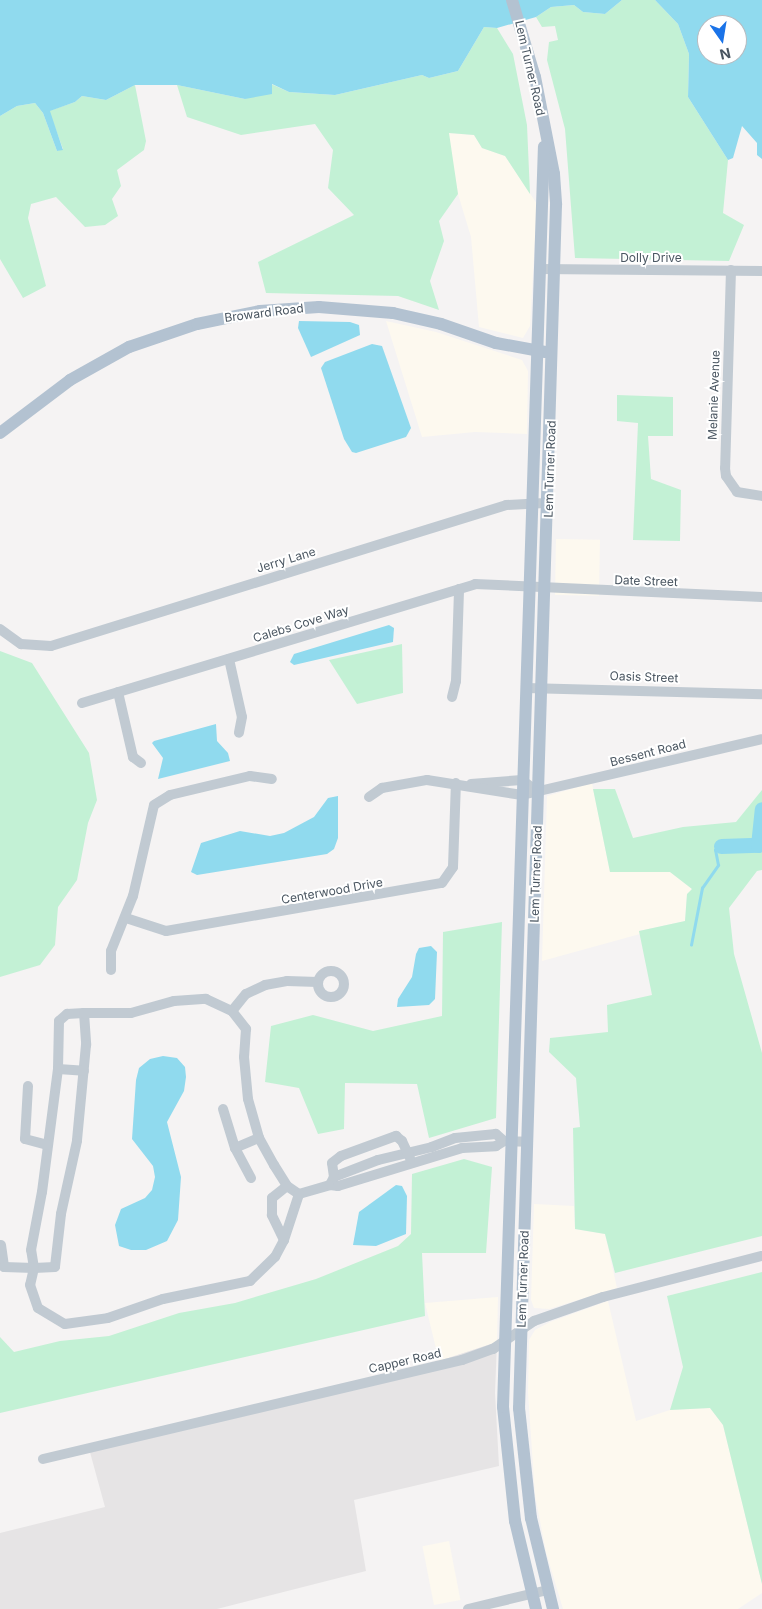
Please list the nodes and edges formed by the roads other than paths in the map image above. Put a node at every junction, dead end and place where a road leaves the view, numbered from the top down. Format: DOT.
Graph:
graph roads {
  1 [pos="512,0"];
  2 [pos="545,137"];
  3 [pos="540,269"];
  4 [pos="556,270"];
  5 [pos="731,270"];
  6 [pos="762,271"];
  7 [pos="537,351"];
  8 [pos="554,353"];
  9 [pos="0,433"];
  10 [pos="762,496"];
  11 [pos="549,502"];
  12 [pos="532,503"];
  13 [pos="529,586"];
  14 [pos="546,588"];
  15 [pos="459,589"];
  16 [pos="762,597"];
  17 [pos="0,629"];
  18 [pos="229,659"];
  19 [pos="542,687"];
  20 [pos="526,688"];
  21 [pos="118,692"];
  22 [pos="762,694"];
  23 [pos="452,697"];
  24 [pos="82,703"];
  25 [pos="239,732"];
  26 [pos="762,739"];
  27 [pos="141,763"];
  28 [pos="272,779"];
  29 [pos="522,780"];
  30 [pos="456,783"];
  31 [pos="470,785"];
  32 [pos="539,792"];
  33 [pos="522,795"];
  34 [pos="369,797"];
  35 [pos="126,918"];
  36 [pos="517,964"];
  37 [pos="533,964"];
  38 [pos="111,970"];
  39 [pos="318,982"];
  40 [pos="232,1011"];
  41 [pos="84,1013"];
  42 [pos="58,1069"];
  43 [pos="84,1071"];
  44 [pos="28,1086"];
  45 [pos="223,1109"];
  46 [pos="259,1138"];
  47 [pos="507,1141"];
  48 [pos="528,1142"];
  49 [pos="47,1145"];
  50 [pos="235,1148"];
  51 [pos="410,1157"];
  52 [pos="251,1178"];
  53 [pos="332,1181"];
  54 [pos="287,1186"];
  55 [pos="299,1194"];
  56 [pos="284,1240"];
  57 [pos="1,1245"];
  58 [pos="762,1256"];
  59 [pos="34,1268"];
  60 [pos="521,1330"];
  61 [pos="504,1341"];
  62 [pos="43,1459"];
  63 [pos="548,1590"];
  64 [pos="531,1594"];
  65 [pos="468,1609"];
  66 [pos="536,1609"];
  67 [pos="553,1609"];
  1 -- 2 [label="main road, Lem Turner Road"];
  2 -- 3 [label="main road, Lem Turner Road"];
  2 -- 4 [label="main road, Lem Turner Road"];
  3 -- 4 [label="street, Dolly Drive"];
  3 -- 7 [label="main road, Lem Turner Road"];
  4 -- 5 [label="street, Dolly Drive"];
  4 -- 8 [label="main road, Lem Turner Road"];
  5 -- 6 [label="street, Dolly Drive"];
  5 -- 10 [label="street, Melanie Avenue"];
  7 -- 8 [label="main road, Broward Road"];
  7 -- 9 [label="main road, Broward Road"];
  7 -- 12 [label="main road, Lem Turner Road"];
  8 -- 11 [label="main road, Lem Turner Road"];
  11 -- 12 [label="street, Jerry Lane"];
  11 -- 14 [label="main road, Lem Turner Road"];
  12 -- 13 [label="main road, Lem Turner Road"];
  12 -- 17 [label="street, Jerry Lane"];
  13 -- 14 [label="street, Date Street"];
  13 -- 15 [label="street, Calebs Cove Way"];
  13 -- 20 [label="main road, Lem Turner Road"];
  14 -- 16 [label="street, Date Street"];
  14 -- 19 [label="main road, Lem Turner Road"];
  15 -- 18 [label="street, Calebs Cove Way"];
  15 -- 23 [label="street"];
  18 -- 21 [label="street, Calebs Cove Way"];
  18 -- 25 [label="street"];
  19 -- 20 [label="street, Oasis Street"];
  19 -- 22 [label="street, Oasis Street"];
  19 -- 32 [label="main road, Lem Turner Road"];
  20 -- 29 [label="main road, Lem Turner Road"];
  21 -- 24 [label="street, Calebs Cove Way"];
  21 -- 27 [label="street"];
  26 -- 32 [label="street, Bessent Road"];
  28 -- 35 [label="street"];
  29 -- 31 [label="street, Bessent Road"];
  29 -- 32 [label="street"];
  29 -- 33 [label="main road, Lem Turner Road"];
  30 -- 31 [label="street, Bessent Road"];
  30 -- 34 [label="street, Bessent Road"];
  30 -- 35 [label="street, Centerwood Drive"];
  31 -- 33 [label="street, Bessent Road"];
  32 -- 33 [label="street, Bessent Road"];
  32 -- 37 [label="main road, Lem Turner Road"];
  33 -- 36 [label="main road, Lem Turner Road"];
  35 -- 38 [label="street"];
  36 -- 37 [label="main road"];
  36 -- 47 [label="main road, Lem Turner Road"];
  37 -- 48 [label="main road, Lem Turner Road"];
  39 -- 40 [label="street"];
  40 -- 41 [label="street"];
  40 -- 46 [label="street"];
  41 -- 42 [label="street"];
  41 -- 43 [label="street"];
  42 -- 43 [label="street"];
  42 -- 49 [label="street"];
  43 -- 59 [label="street"];
  44 -- 49 [label="street"];
  45 -- 50 [label="street"];
  46 -- 50 [label="street"];
  46 -- 54 [label="street"];
  47 -- 48 [label="street"];
  47 -- 51 [label="street"];
  47 -- 61 [label="main road, Lem Turner Road"];
  48 -- 60 [label="main road, Lem Turner Road"];
  49 -- 59 [label="street"];
  50 -- 52 [label="street"];
  51 -- 53 [label="street"];
  51 -- 53 [label="street"];
  53 -- 55 [label="street"];
  54 -- 55 [label="street"];
  54 -- 56 [label="street"];
  55 -- 56 [label="street"];
  56 -- 59 [label="street"];
  57 -- 59 [label="street"];
  58 -- 60 [label="street, Capper Road"];
  60 -- 61 [label="street, Capper Road"];
  60 -- 63 [label="main road, Lem Turner Road"];
  61 -- 62 [label="street, Capper Road"];
  61 -- 64 [label="main road, Lem Turner Road"];
  63 -- 64 [label="street"];
  63 -- 67 [label="main road, Lem Turner Road"];
  64 -- 65 [label="street"];
  64 -- 66 [label="main road, Lem Turner Road"];
}
